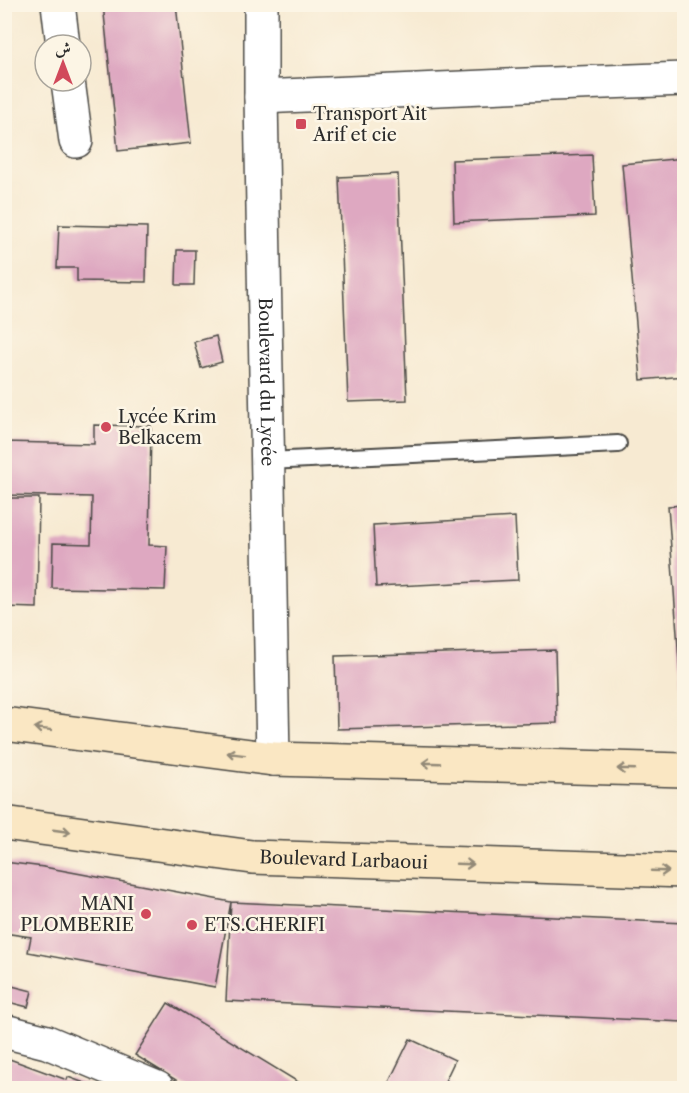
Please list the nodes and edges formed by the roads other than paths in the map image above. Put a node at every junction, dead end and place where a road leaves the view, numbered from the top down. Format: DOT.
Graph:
graph roads {
  1 [pos="58,4"];
  2 [pos="261,4"];
  3 [pos="62,33"];
  4 [pos="684,79"];
  5 [pos="70,93"];
  6 [pos="261,97"];
  7 [pos="76,141"];
  8 [pos="618,444"];
  9 [pos="267,461"];
  10 [pos="4,724"];
  11 [pos="273,759"];
  12 [pos="684,770"];
  13 [pos="4,822"];
  14 [pos="684,872"];
  15 [pos="4,1031"];
  16 [pos="157,1089"];
  1 -- 3 [label="street"];
  2 -- 6 [label="street, Boulevard du Lycée"];
  4 -- 6 [label="street"];
  5 -- 7 [label="street"];
  6 -- 9 [label="street, Boulevard du Lycée"];
  8 -- 9 [label="lane"];
  9 -- 11 [label="street, Boulevard du Lycée"];
  11 -- 10 [label="main road, one-way"];
  12 -- 11 [label="main road, one-way"];
  13 -- 14 [label="main road, Boulevard Larbaoui, one-way"];
  15 -- 16 [label="street"];
}
